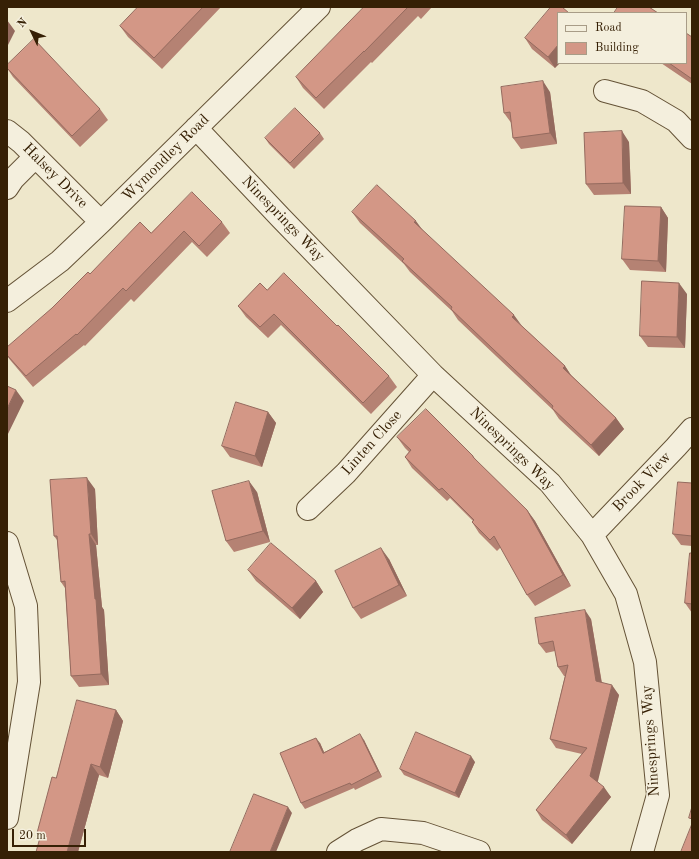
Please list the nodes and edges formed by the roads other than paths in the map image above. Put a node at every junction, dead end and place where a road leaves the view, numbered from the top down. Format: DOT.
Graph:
graph roads {
  1 [pos="319,7"];
  2 [pos="605,91"];
  3 [pos="196,128"];
  4 [pos="7,131"];
  5 [pos="692,138"];
  6 [pos="36,157"];
  7 [pos="7,188"];
  8 [pos="101,222"];
  9 [pos="7,301"];
  10 [pos="434,375"];
  11 [pos="692,429"];
  12 [pos="308,509"];
  13 [pos="592,535"];
  14 [pos="7,543"];
  15 [pos="7,818"];
  16 [pos="338,852"];
  17 [pos="479,852"];
  18 [pos="642,852"];
  1 -- 3 [label="street, Wymondley Road"];
  2 -- 5 [label="street"];
  3 -- 8 [label="street, Wymondley Road"];
  3 -- 10 [label="street, Ninesprings Way"];
  4 -- 6 [label="street, Halsey Drive"];
  6 -- 7 [label="street"];
  6 -- 8 [label="street, Halsey Drive"];
  8 -- 9 [label="street, Wymondley Road"];
  10 -- 12 [label="street, Linten Close"];
  10 -- 13 [label="street, Ninesprings Way"];
  11 -- 13 [label="street, Brook View"];
  13 -- 18 [label="street, Ninesprings Way"];
  14 -- 15 [label="street"];
  16 -- 17 [label="street"];
}
